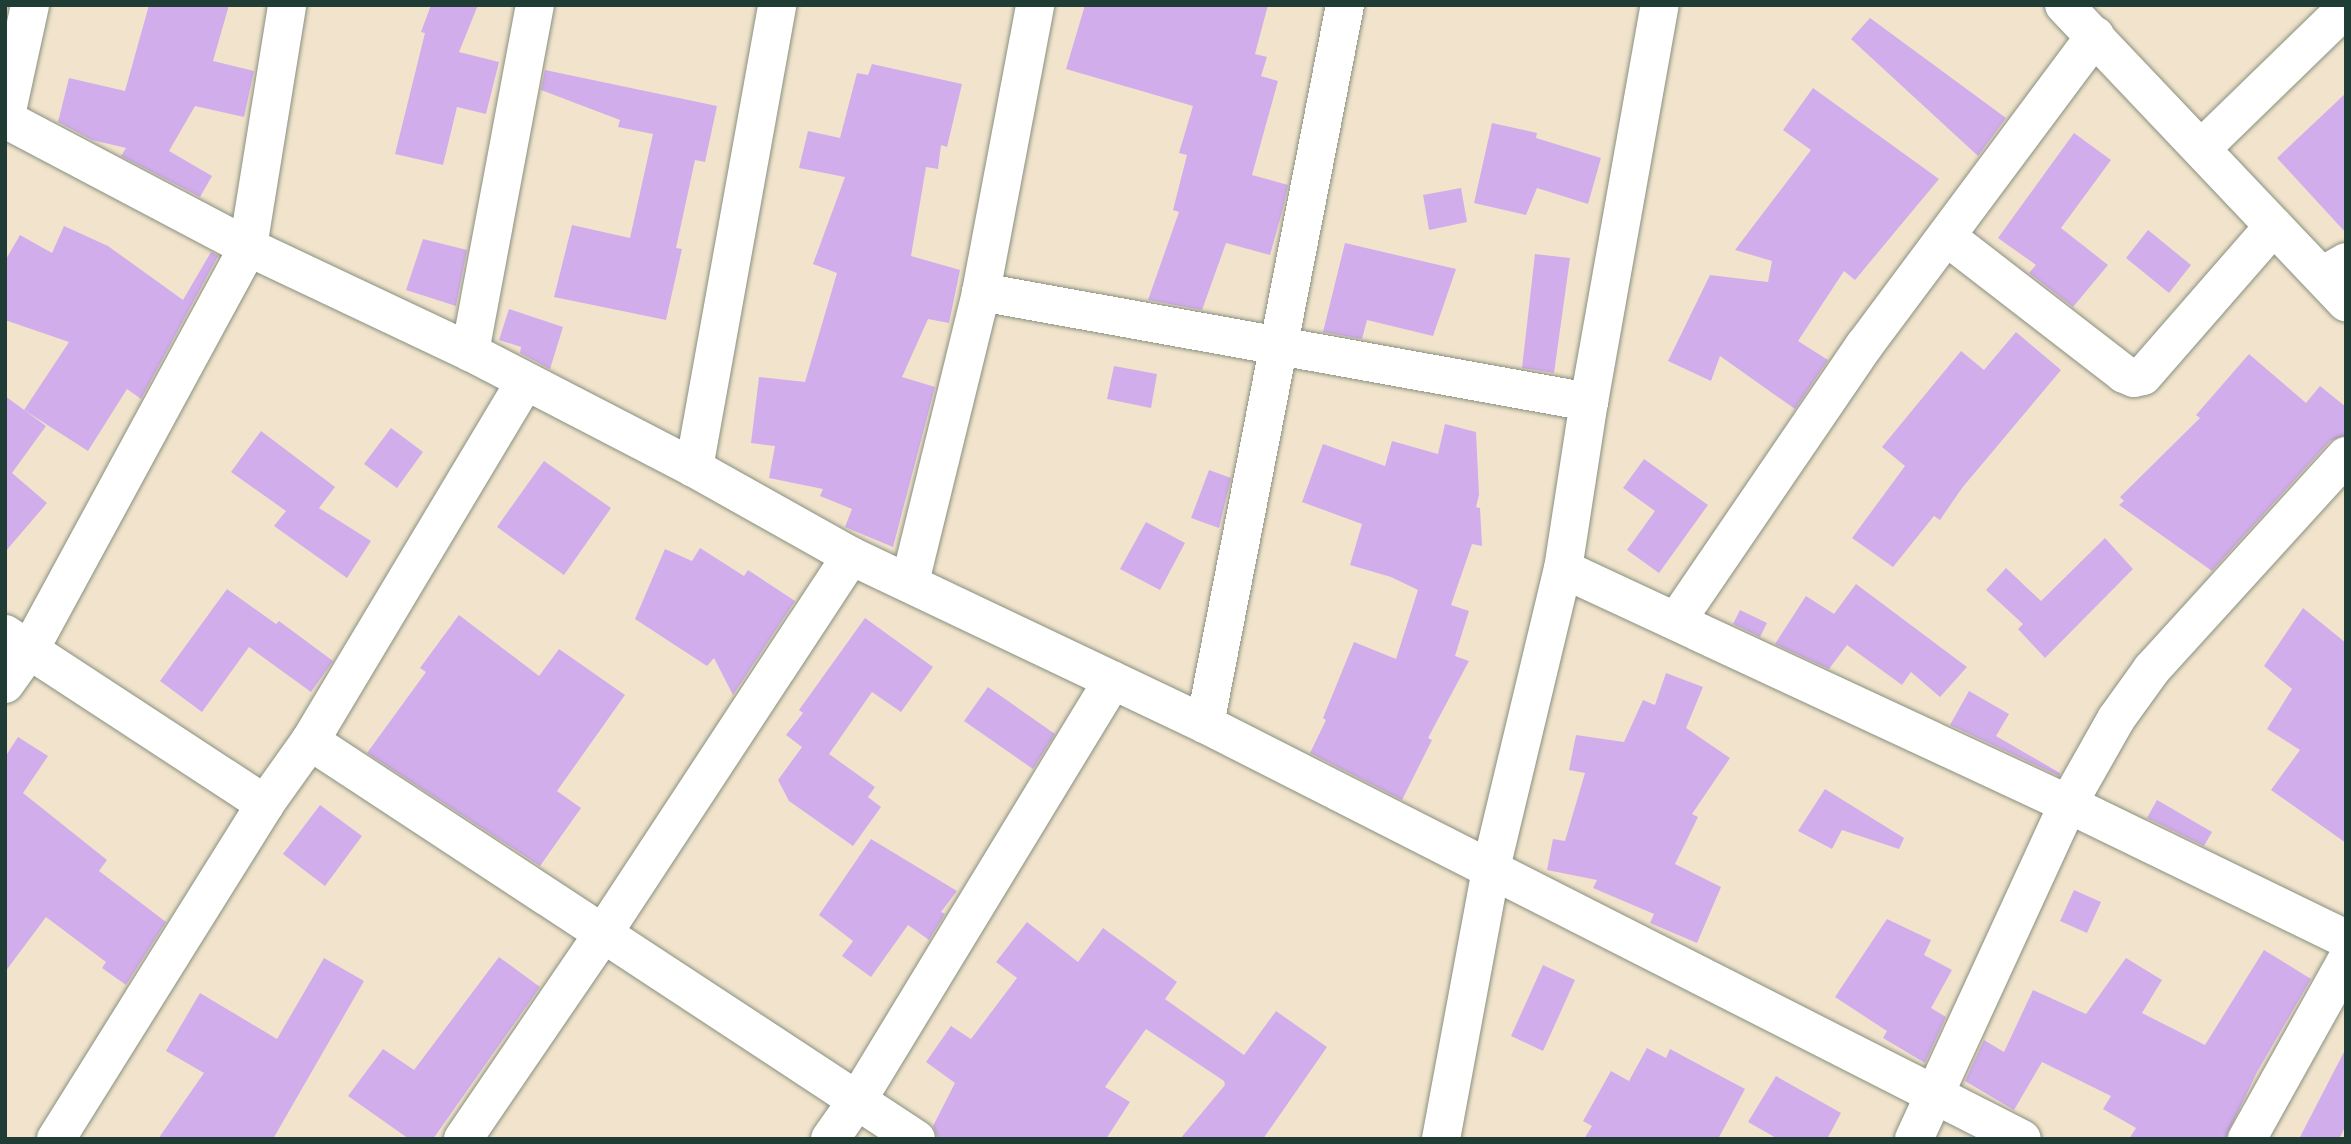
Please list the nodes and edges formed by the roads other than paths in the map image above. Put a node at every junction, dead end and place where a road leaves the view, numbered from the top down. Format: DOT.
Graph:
graph roads {
  1 [pos="30,5"];
  2 [pos="287,5"];
  3 [pos="534,5"];
  4 [pos="777,5"];
  5 [pos="1035,5"];
  6 [pos="1345,5"];
  7 [pos="1660,5"];
  8 [pos="2064,5"];
  9 [pos="2346,8"];
  10 [pos="2095,36"];
  11 [pos="5,119"];
  12 [pos="2202,148"];
  13 [pos="2274,226"];
  14 [pos="1947,237"];
  15 [pos="248,247"];
  16 [pos="2338,280"];
  17 [pos="981,292"];
  18 [pos="1280,345"];
  19 [pos="470,352"];
  20 [pos="525,382"];
  21 [pos="1589,402"];
  22 [pos="2346,456"];
  23 [pos="694,468"];
  24 [pos="851,556"];
  25 [pos="1563,569"];
  26 [pos="910,582"];
  27 [pos="1677,620"];
  28 [pos="17,642"];
  29 [pos="1113,680"];
  30 [pos="5,684"];
  31 [pos="1205,723"];
  32 [pos="310,741"];
  33 [pos="265,804"];
  34 [pos="2068,804"];
  35 [pos="1491,868"];
  36 [pos="602,935"];
  37 [pos="2346,939"];
  38 [pos="2346,961"];
  39 [pos="1932,1096"];
  40 [pos="858,1099"];
  41 [pos="56,1139"];
  42 [pos="463,1139"];
  43 [pos="830,1139"];
  44 [pos="916,1139"];
  45 [pos="1441,1139"];
  46 [pos="1914,1139"];
  47 [pos="2022,1139"];
  48 [pos="2247,1139"];
  1 -- 11 [label="street"];
  2 -- 15 [label="street"];
  3 -- 19 [label="street"];
  4 -- 23 [label="street"];
  5 -- 17 [label="street"];
  6 -- 18 [label="street"];
  7 -- 21 [label="street"];
  8 -- 10 [label="street"];
  9 -- 12 [label="street"];
  10 -- 12 [label="street"];
  10 -- 14 [label="street"];
  11 -- 15 [label="street"];
  12 -- 13 [label="street"];
  13 -- 14 [label="street"];
  13 -- 16 [label="street"];
  14 -- 27 [label="street"];
  15 -- 19 [label="street"];
  15 -- 28 [label="street"];
  17 -- 18 [label="street"];
  17 -- 26 [label="street"];
  18 -- 21 [label="street"];
  18 -- 31 [label="street"];
  19 -- 20 [label="street"];
  20 -- 23 [label="street"];
  20 -- 32 [label="street"];
  21 -- 25 [label="street"];
  22 -- 34 [label="street"];
  23 -- 24 [label="street"];
  24 -- 26 [label="street"];
  24 -- 36 [label="street"];
  25 -- 27 [label="street"];
  25 -- 35 [label="street"];
  26 -- 29 [label="street"];
  27 -- 34 [label="street"];
  28 -- 30 [label="street"];
  28 -- 33 [label="street"];
  29 -- 31 [label="street"];
  29 -- 40 [label="street"];
  31 -- 35 [label="street"];
  32 -- 33 [label="street"];
  32 -- 36 [label="street"];
  33 -- 41 [label="street"];
  34 -- 37 [label="street"];
  34 -- 39 [label="street"];
  35 -- 39 [label="street"];
  35 -- 45 [label="street"];
  36 -- 40 [label="street"];
  36 -- 42 [label="street"];
  38 -- 48 [label="street"];
  39 -- 46 [label="street"];
  39 -- 47 [label="street"];
  40 -- 43 [label="street"];
  40 -- 44 [label="street"];
}
